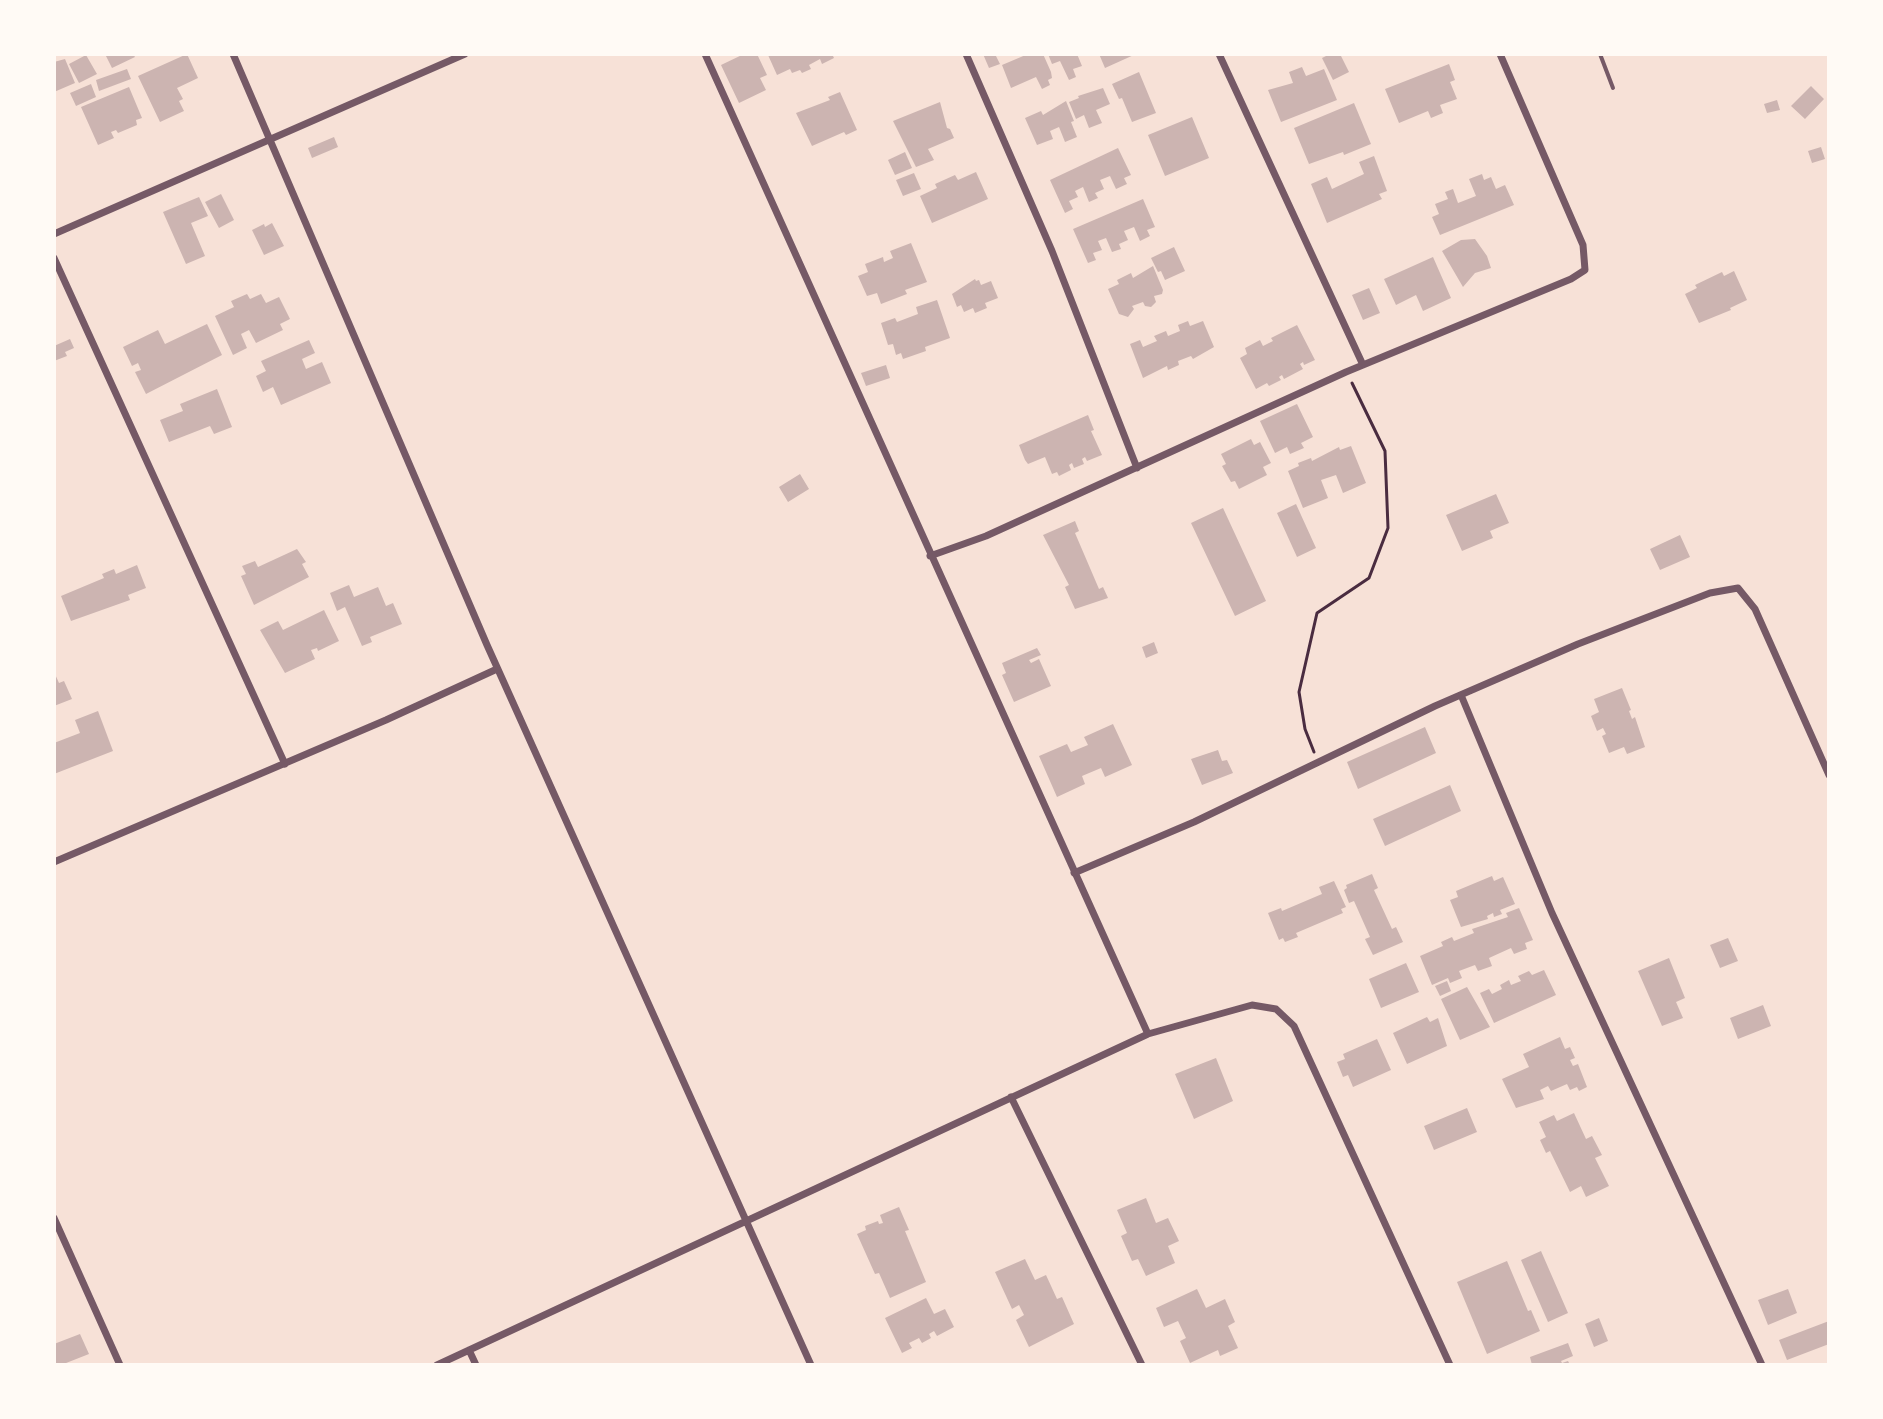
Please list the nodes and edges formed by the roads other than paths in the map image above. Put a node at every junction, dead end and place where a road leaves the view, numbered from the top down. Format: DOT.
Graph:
graph roads {
  1 [pos="233,54"];
  2 [pos="465,54"];
  3 [pos="705,54"];
  4 [pos="966,54"];
  5 [pos="1219,54"];
  6 [pos="1500,54"];
  7 [pos="1600,54"];
  8 [pos="1613,88"];
  9 [pos="269,141"];
  10 [pos="54,234"];
  11 [pos="54,258"];
  12 [pos="1363,365"];
  13 [pos="1137,468"];
  14 [pos="930,556"];
  15 [pos="497,669"];
  16 [pos="1461,695"];
  17 [pos="285,764"];
  18 [pos="1829,775"];
  19 [pos="54,862"];
  20 [pos="1074,873"];
  21 [pos="1148,1034"];
  22 [pos="1011,1097"];
  23 [pos="54,1218"];
  24 [pos="746,1222"];
  25 [pos="469,1350"];
  26 [pos="120,1365"];
  27 [pos="437,1365"];
  28 [pos="476,1365"];
  29 [pos="811,1365"];
  30 [pos="1142,1365"];
  31 [pos="1450,1365"];
  32 [pos="1762,1365"];
  1 -- 9 [label="street"];
  2 -- 9 [label="street"];
  3 -- 14 [label="street"];
  4 -- 13 [label="street"];
  5 -- 12 [label="street"];
  6 -- 12 [label="street"];
  7 -- 8 [label="lane"];
  9 -- 10 [label="street"];
  9 -- 15 [label="street"];
  11 -- 17 [label="street"];
  12 -- 13 [label="street"];
  13 -- 14 [label="street"];
  14 -- 20 [label="street"];
  15 -- 17 [label="street"];
  15 -- 24 [label="street"];
  16 -- 18 [label="street"];
  16 -- 20 [label="street"];
  16 -- 32 [label="street"];
  17 -- 19 [label="street"];
  20 -- 21 [label="street"];
  21 -- 22 [label="street"];
  21 -- 31 [label="street"];
  22 -- 24 [label="street"];
  22 -- 30 [label="street"];
  23 -- 26 [label="street"];
  24 -- 25 [label="street"];
  24 -- 29 [label="street"];
  25 -- 27 [label="street"];
  25 -- 28 [label="street"];
}
